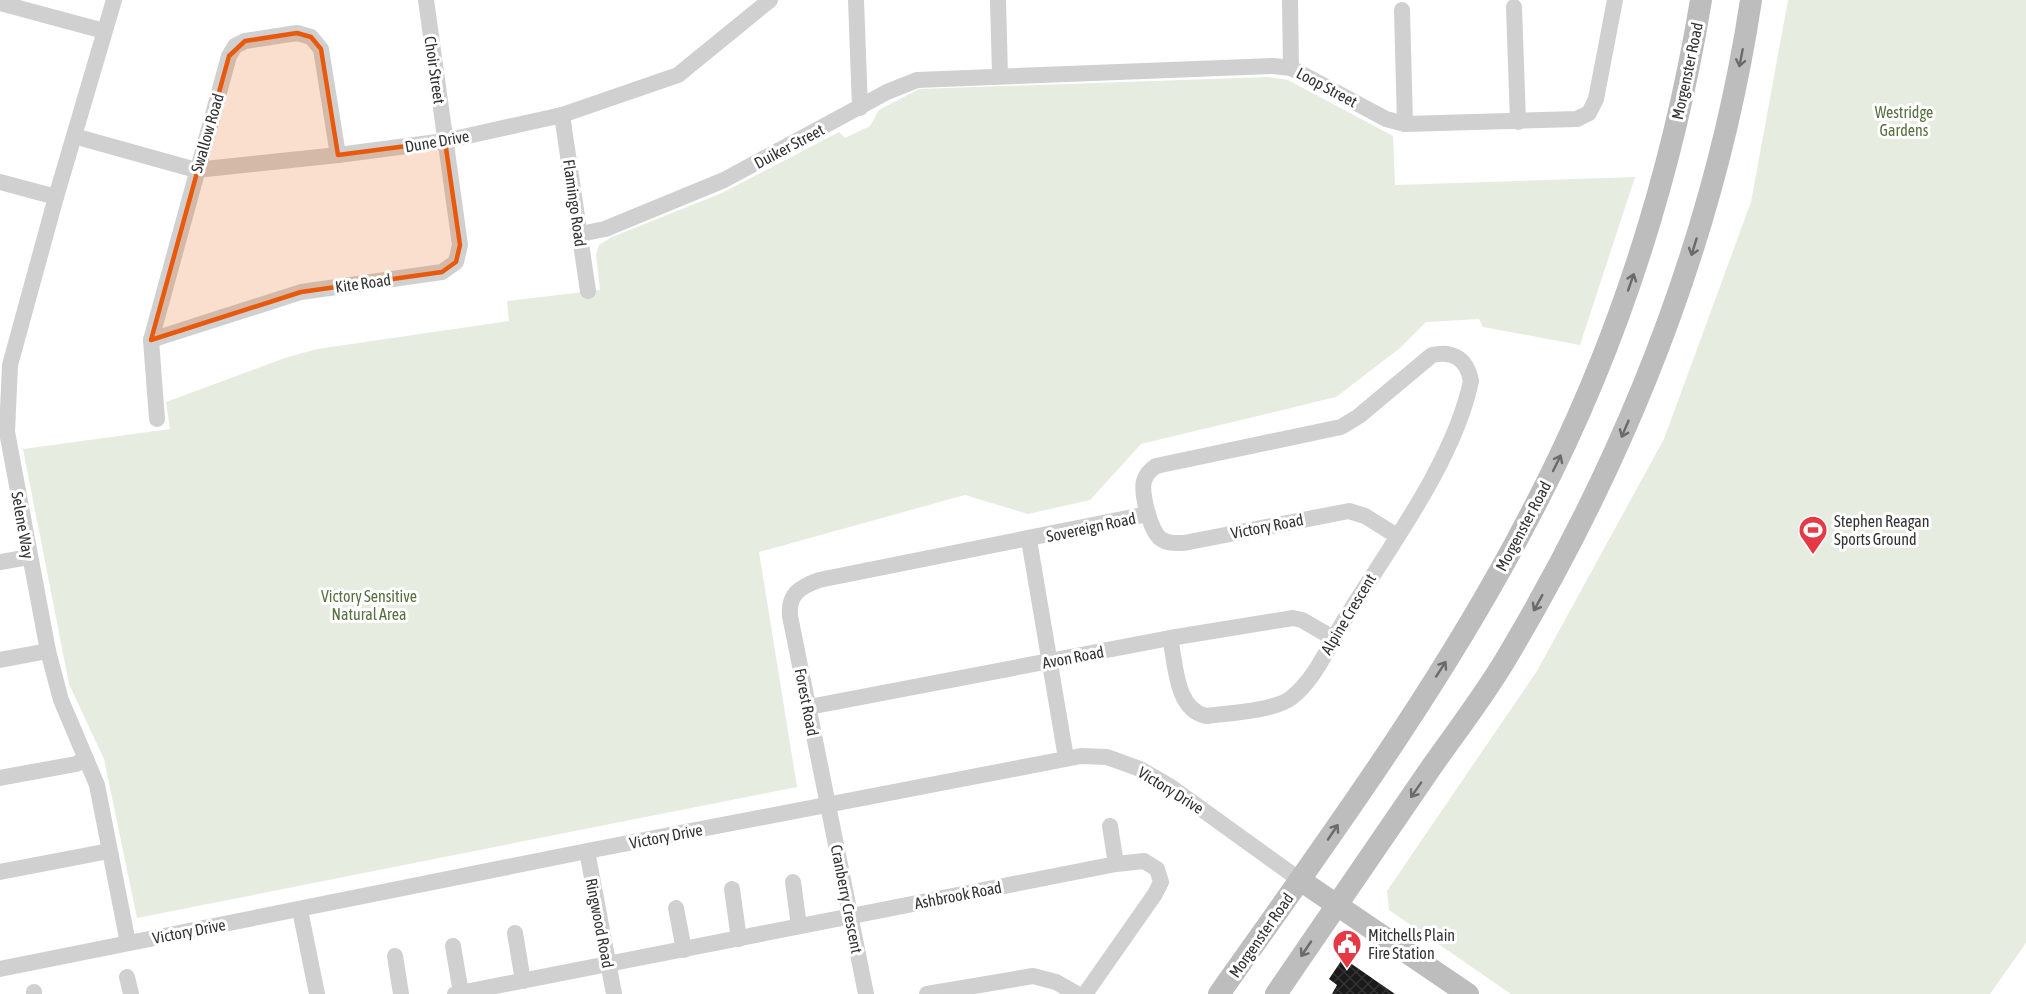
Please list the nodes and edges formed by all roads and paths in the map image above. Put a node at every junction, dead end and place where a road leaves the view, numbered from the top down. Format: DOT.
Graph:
graph roads {
  1 [pos="114,0"];
  2 [pos="426,0"];
  3 [pos="770,0"];
  4 [pos="856,0"];
  5 [pos="998,0"];
  6 [pos="1290,0"];
  7 [pos="1615,0"];
  8 [pos="1701,0"];
  9 [pos="1751,0"];
  10 [pos="0,3"];
  11 [pos="1515,7"];
  12 [pos="1402,10"];
  13 [pos="104,31"];
  14 [pos="1291,68"];
  15 [pos="1000,75"];
  16 [pos="860,108"];
  17 [pos="562,116"];
  18 [pos="1518,122"];
  19 [pos="1405,124"];
  20 [pos="74,136"];
  21 [pos="445,141"];
  22 [pos="338,155"];
  23 [pos="196,170"];
  24 [pos="0,182"];
  25 [pos="56,197"];
  26 [pos="580,234"];
  27 [pos="588,291"];
  28 [pos="150,340"];
  29 [pos="1465,364"];
  30 [pos="158,419"];
  31 [pos="4,433"];
  32 [pos="1148,514"];
  33 [pos="1396,536"];
  34 [pos="1029,540"];
  35 [pos="28,557"];
  36 [pos="0,562"];
  37 [pos="791,599"];
  38 [pos="1170,638"];
  39 [pos="1333,638"];
  40 [pos="48,651"];
  41 [pos="0,660"];
  42 [pos="1051,662"];
  43 [pos="808,707"];
  44 [pos="1066,758"];
  45 [pos="86,759"];
  46 [pos="0,778"];
  47 [pos="828,805"];
  48 [pos="1110,826"];
  49 [pos="109,850"];
  50 [pos="587,851"];
  51 [pos="1116,864"];
  52 [pos="0,872"];
  53 [pos="1300,880"];
  54 [pos="793,882"];
  55 [pos="732,889"];
  56 [pos="1337,905"];
  57 [pos="676,908"];
  58 [pos="300,910"];
  59 [pos="852,915"];
  60 [pos="799,926"];
  61 [pos="515,933"];
  62 [pos="739,939"];
  63 [pos="128,943"];
  64 [pos="453,946"];
  65 [pos="684,950"];
  66 [pos="395,956"];
  67 [pos="608,964"];
  68 [pos="0,969"];
  69 [pos="127,977"];
  70 [pos="523,981"];
  71 [pos="458,993"];
  72 [pos="131,994"];
  73 [pos="317,994"];
  74 [pos="401,994"];
  75 [pos="614,994"];
  76 [pos="866,994"];
  77 [pos="927,994"];
  78 [pos="1077,994"];
  79 [pos="1085,994"];
  80 [pos="1219,994"];
  81 [pos="1276,994"];
  82 [pos="1468,994"];
  1 -- 13 [label="street, Selene Way"];
  2 -- 21 [label="street, Choir Street"];
  3 -- 17 [label="street, Dune Drive"];
  4 -- 16 [label="street"];
  5 -- 15 [label="street"];
  6 -- 14 [label="street"];
  7 -- 18 [label="street, Loop Street"];
  53 -- 8 [label="main road, Morgenster Road, one-way"];
  9 -- 56 [label="main road, one-way"];
  10 -- 13 [label="street"];
  11 -- 18 [label="street"];
  12 -- 19 [label="street"];
  13 -- 20 [label="street, Selene Way"];
  14 -- 15 [label="street, Loop Street"];
  14 -- 19 [label="street, Loop Street"];
  15 -- 16 [label="street, Duiker Street"];
  16 -- 26 [label="street, Duiker Street"];
  17 -- 21 [label="street, Dune Drive"];
  17 -- 26 [label="street, Flamingo Road"];
  18 -- 19 [label="street, Loop Street"];
  20 -- 23 [label="street, Dune Drive"];
  20 -- 25 [label="street, Selene Way"];
  21 -- 22 [label="street, Dune Drive"];
  21 -- 28 [label="street, Kite Road"];
  22 -- 23 [label="street, Dune Drive"];
  22 -- 23 [label="street, Swallow Road"];
  23 -- 28 [label="street, Swallow Road"];
  24 -- 25 [label="street"];
  25 -- 31 [label="street, Selene Way"];
  26 -- 27 [label="street, Flamingo Road"];
  28 -- 30 [label="street, Swallow Road"];
  29 -- 32 [label="street, Sovereign Road"];
  29 -- 33 [label="street, Alpine Crescent"];
  31 -- 35 [label="street, Selene Way"];
  32 -- 33 [label="street, Victory Road"];
  32 -- 34 [label="street, Sovereign Road"];
  33 -- 39 [label="street, Alpine Crescent"];
  34 -- 37 [label="street, Sovereign Road"];
  34 -- 42 [label="street"];
  35 -- 36 [label="street"];
  35 -- 40 [label="street, Selene Way"];
  37 -- 43 [label="street, Forest Road"];
  38 -- 39 [label="street, Avon Road"];
  38 -- 39 [label="street, Alpine Crescent"];
  38 -- 42 [label="street, Avon Road"];
  40 -- 41 [label="street"];
  40 -- 45 [label="street, Selene Way"];
  42 -- 43 [label="street, Avon Road"];
  42 -- 44 [label="street"];
  43 -- 47 [label="street, Forest Road"];
  44 -- 47 [label="street, Victory Drive"];
  44 -- 53 [label="street, Victory Drive"];
  45 -- 46 [label="street"];
  45 -- 49 [label="street, Selene Way"];
  47 -- 50 [label="street, Victory Drive"];
  47 -- 59 [label="street, Cranberry Crescent"];
  48 -- 51 [label="street"];
  49 -- 52 [label="street"];
  49 -- 63 [label="street, Selene Way"];
  50 -- 58 [label="street, Victory Drive"];
  50 -- 67 [label="street, Ringwood Road"];
  51 -- 59 [label="street, Ashbrook Road"];
  51 -- 79 [label="street, Ashbrook Road"];
  53 -- 56 [label="main road"];
  53 -- 80 [label="main road, Morgenster Road"];
  54 -- 60 [label="street"];
  55 -- 62 [label="street"];
  56 -- 81 [label="main road, one-way"];
  56 -- 82 [label="main road"];
  57 -- 65 [label="street"];
  58 -- 63 [label="street, Victory Drive"];
  58 -- 73 [label="street"];
  59 -- 60 [label="street, Ashbrook Road"];
  59 -- 76 [label="street, Cranberry Crescent"];
  60 -- 62 [label="street, Ashbrook Road"];
  61 -- 70 [label="street"];
  62 -- 65 [label="street, Ashbrook Road"];
  63 -- 68 [label="street, Victory Drive"];
  64 -- 71 [label="street, Ashbrook Road"];
  65 -- 67 [label="street, Ashbrook Road"];
  66 -- 74 [label="street"];
  67 -- 70 [label="street, Ashbrook Road"];
  67 -- 75 [label="street, Ringwood Road"];
  69 -- 72 [label="street"];
  70 -- 71 [label="street, Ashbrook Road"];
  77 -- 78 [label="street"];
}
